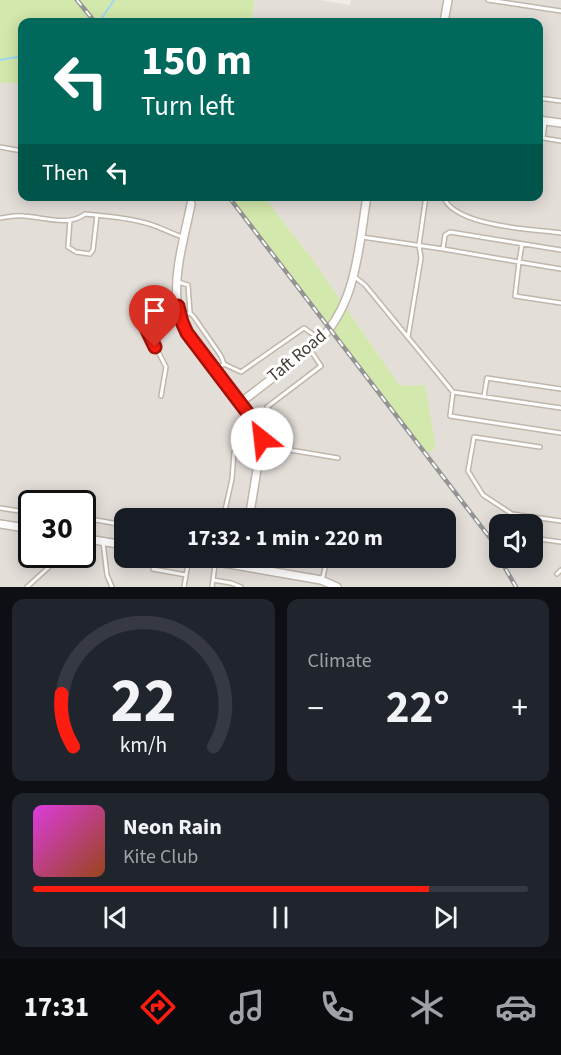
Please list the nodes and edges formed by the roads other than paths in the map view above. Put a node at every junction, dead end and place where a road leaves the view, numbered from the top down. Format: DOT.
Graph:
graph roads {
  1 [pos="448,0"];
  2 [pos="488,0"];
  3 [pos="561,11"];
  4 [pos="445,18"];
  5 [pos="543,99"];
  6 [pos="561,101"];
  7 [pos="543,120"];
  8 [pos="561,123"];
  9 [pos="543,138"];
  10 [pos="561,141"];
  11 [pos="0,147"];
  12 [pos="18,149"];
  13 [pos="191,201"];
  14 [pos="366,201"];
  15 [pos="425,201"];
  16 [pos="445,201"];
  17 [pos="97,215"];
  18 [pos="0,218"];
  19 [pos="70,220"];
  20 [pos="561,233"];
  21 [pos="184,237"];
  22 [pos="360,237"];
  23 [pos="522,244"];
  24 [pos="419,245"];
  25 [pos="443,249"];
  26 [pos="561,250"];
  27 [pos="519,262"];
  28 [pos="561,269"];
  29 [pos="355,277"];
  30 [pos="178,282"];
  31 [pos="561,303"];
  32 [pos="178,306"];
  33 [pos="190,313"];
  34 [pos="180,315"];
  35 [pos="408,337"];
  36 [pos="321,340"];
  37 [pos="310,350"];
  38 [pos="224,364"];
  39 [pos="214,370"];
  40 [pos="561,389"];
  41 [pos="453,392"];
  42 [pos="160,396"];
  43 [pos="484,396"];
  44 [pos="240,403"];
  45 [pos="561,408"];
  46 [pos="561,433"];
  47 [pos="261,446"];
  48 [pos="540,447"];
  49 [pos="290,450"];
  50 [pos="234,452"];
  51 [pos="338,458"];
  52 [pos="0,508"];
  53 [pos="225,508"];
  54 [pos="251,508"];
  55 [pos="18,511"];
  56 [pos="512,513"];
  57 [pos="96,520"];
  58 [pos="561,522"];
  59 [pos="114,523"];
  60 [pos="0,524"];
  61 [pos="18,527"];
  62 [pos="96,540"];
  63 [pos="543,540"];
  64 [pos="103,541"];
  65 [pos="561,542"];
  66 [pos="114,543"];
  67 [pos="48,568"];
  68 [pos="187,568"];
  69 [pos="214,568"];
  70 [pos="252,568"];
  71 [pos="325,568"];
  72 [pos="153,569"];
  73 [pos="561,570"];
  74 [pos="556,574"];
  75 [pos="186,575"];
  76 [pos="213,580"];
  77 [pos="322,580"];
  78 [pos="27,587"];
  79 [pos="112,587"];
  80 [pos="184,587"];
  81 [pos="212,587"];
  82 [pos="241,587"];
  83 [pos="337,587"];
  1 -- 4 [label="street"];
  2 -- 3 [label="lane"];
  5 -- 6 [label="lane"];
  7 -- 8 [label="street"];
  9 -- 10 [label="lane"];
  11 -- 12 [label="lane"];
  13 -- 21 [label="street"];
  14 -- 22 [label="street, Taft Road"];
  15 -- 24 [label="lane"];
  16 -- 20 [label="lane"];
  17 -- 19 [label="lane"];
  17 -- 19 [label="lane"];
  17 -- 21 [label="lane"];
  18 -- 19 [label="lane"];
  21 -- 30 [label="street"];
  22 -- 24 [label="lane"];
  22 -- 29 [label="street, Taft Road"];
  23 -- 25 [label="lane"];
  23 -- 26 [label="lane"];
  23 -- 27 [label="lane"];
  24 -- 25 [label="lane"];
  24 -- 35 [label="lane"];
  25 -- 27 [label="lane"];
  27 -- 28 [label="lane"];
  27 -- 31 [label="lane"];
  29 -- 35 [label="lane"];
  29 -- 36 [label="street, Taft Road"];
  30 -- 32 [label="street"];
  30 -- 33 [label="lane"];
  32 -- 34 [label="street"];
  32 -- 42 [label="lane"];
  33 -- 34 [label="lane"];
  33 -- 38 [label="lane"];
  34 -- 39 [label="street"];
  35 -- 41 [label="lane"];
  36 -- 37 [label="street, Taft Road"];
  36 -- 38 [label="lane"];
  37 -- 44 [label="street, Taft Road"];
  37 -- 49 [label="lane"];
  38 -- 39 [label="lane"];
  39 -- 44 [label="street"];
  40 -- 43 [label="lane"];
  41 -- 43 [label="lane"];
  41 -- 46 [label="lane"];
  43 -- 45 [label="lane"];
  44 -- 47 [label="street"];
  47 -- 49 [label="lane"];
  47 -- 54 [label="street"];
  48 -- 56 [label="lane"];
  49 -- 51 [label="lane"];
  50 -- 53 [label="lane"];
  52 -- 55 [label="lane"];
  56 -- 58 [label="lane"];
  57 -- 59 [label="lane"];
  60 -- 61 [label="street"];
  62 -- 64 [label="street"];
  63 -- 65 [label="lane"];
  64 -- 66 [label="street"];
  64 -- 79 [label="lane"];
  67 -- 78 [label="lane"];
  68 -- 75 [label="lane"];
  69 -- 76 [label="lane"];
  70 -- 77 [label="street"];
  71 -- 77 [label="lane"];
  72 -- 75 [label="lane"];
  73 -- 74 [label="lane"];
  75 -- 80 [label="lane"];
  76 -- 81 [label="lane"];
  76 -- 82 [label="lane"];
  77 -- 83 [label="street"];
}
